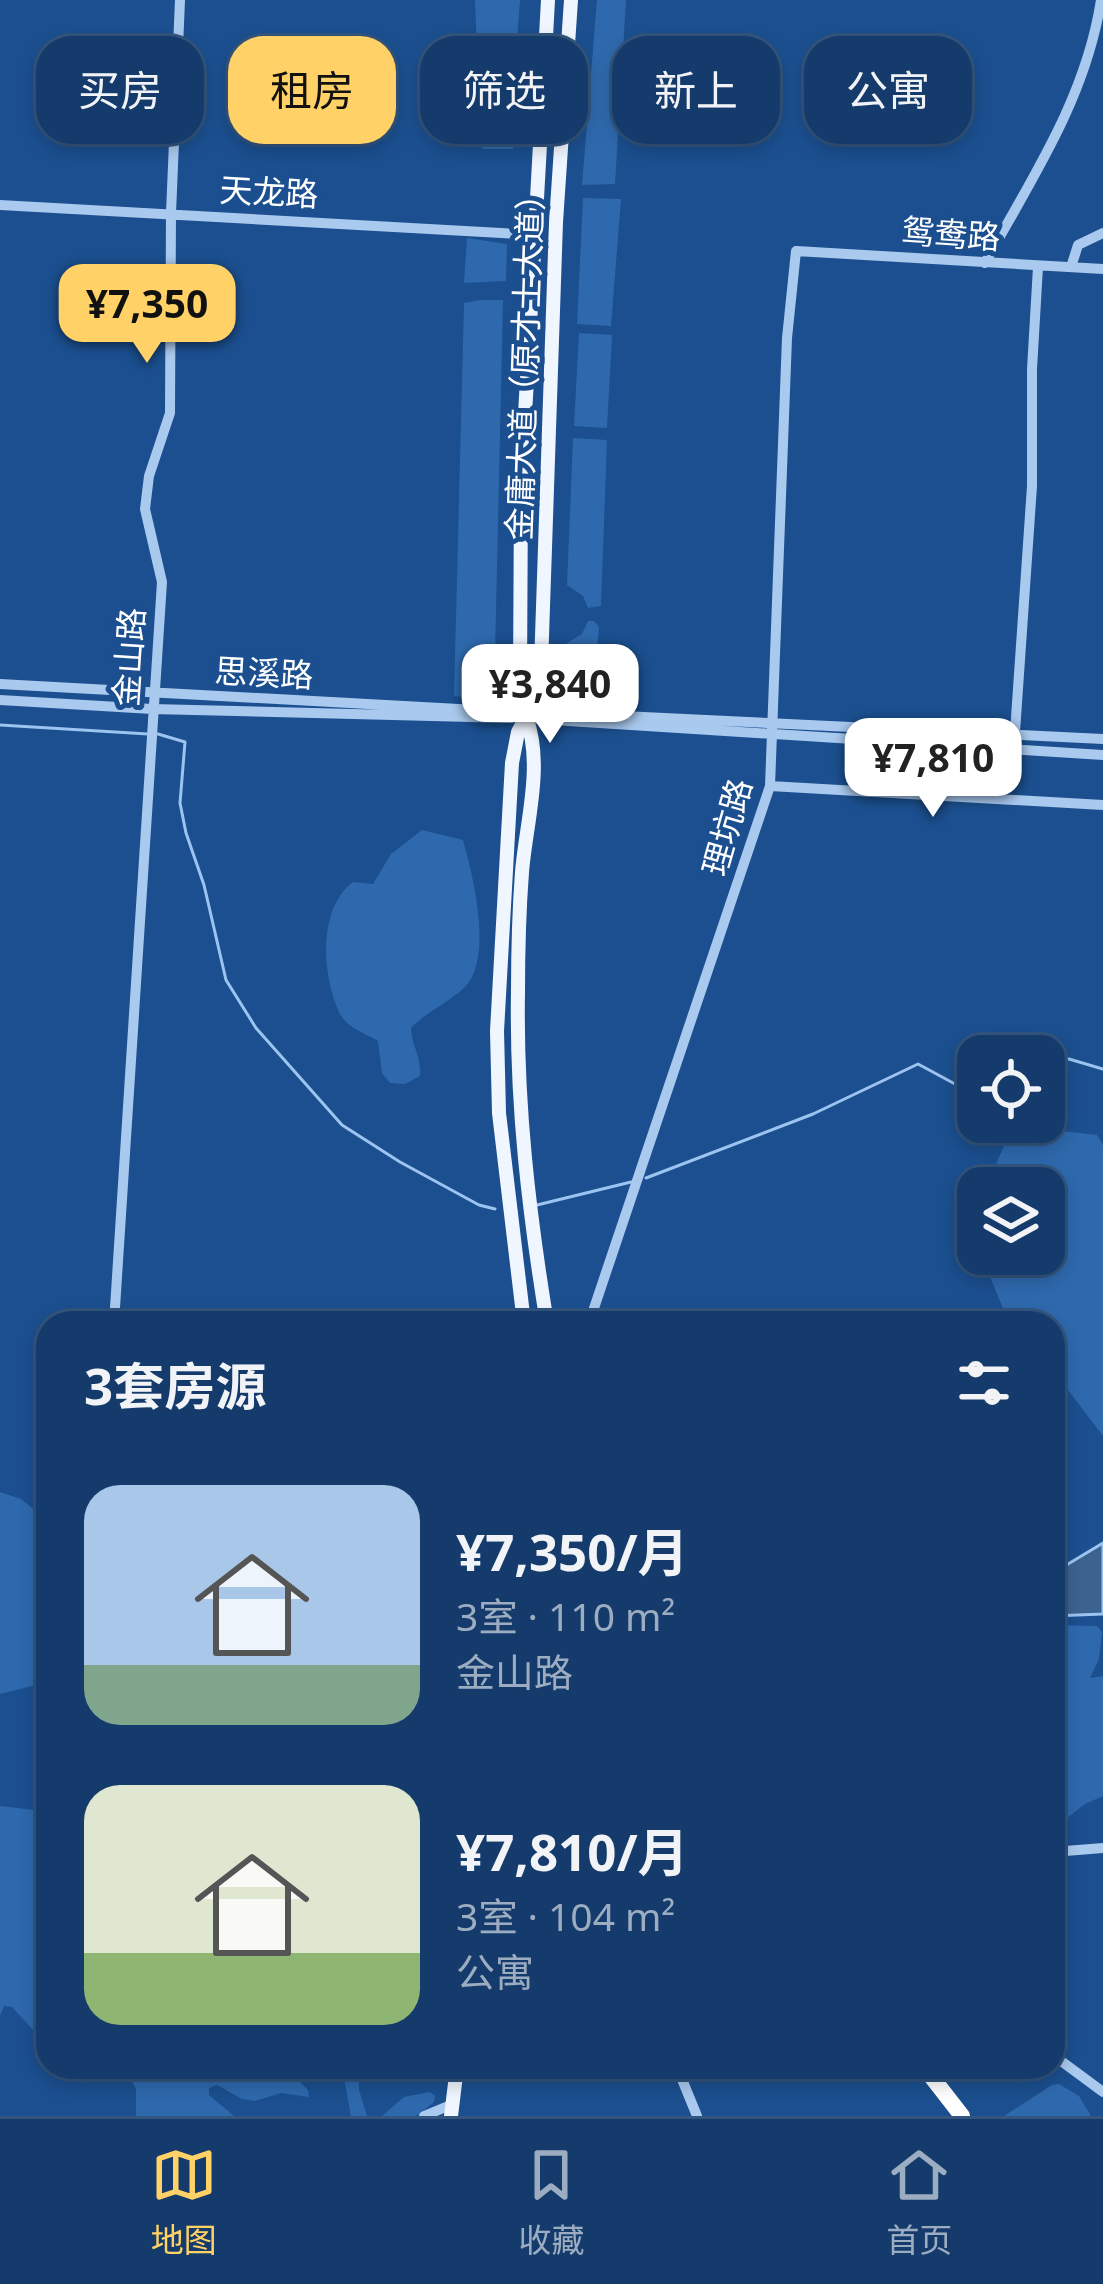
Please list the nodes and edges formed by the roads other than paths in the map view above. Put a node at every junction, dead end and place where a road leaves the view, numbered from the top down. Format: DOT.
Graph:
graph roads {
  1 [pos="180,0"];
  2 [pos="548,0"];
  3 [pos="571,0"];
  4 [pos="1101,0"];
  5 [pos="0,206"];
  6 [pos="171,213"];
  7 [pos="1103,233"];
  8 [pos="535,235"];
  9 [pos="796,250"];
  10 [pos="985,263"];
  11 [pos="1038,267"];
  12 [pos="1071,267"];
  13 [pos="1103,269"];
  14 [pos="0,684"];
  15 [pos="0,700"];
  16 [pos="152,702"];
  17 [pos="526,717"];
  18 [pos="772,730"];
  19 [pos="1015,732"];
  20 [pos="1103,739"];
  21 [pos="1103,755"];
  22 [pos="770,786"];
  23 [pos="1103,805"];
  24 [pos="529,1209"];
  25 [pos="511,1211"];
  26 [pos="115,1311"];
  27 [pos="523,1311"];
  28 [pos="545,1311"];
  29 [pos="593,1311"];
  30 [pos="1103,1848"];
  31 [pos="1065,1851"];
  32 [pos="1065,2064"];
  33 [pos="456,2079"];
  34 [pos="682,2079"];
  35 [pos="933,2079"];
  36 [pos="948,2079"];
  37 [pos="1103,2092"];
  38 [pos="452,2110"];
  39 [pos="424,2116"];
  40 [pos="698,2116"];
  41 [pos="962,2116"];
  42 [pos="975,2116"];
  1 -- 6 [label="street, 金山路"];
  2 -- 8 [label="main road, 金庸大道（原才士大道）"];
  3 -- 17 [label="main road, 金庸大道（原才士大道）"];
  4 -- 10 [label="street"];
  5 -- 6 [label="street, 天龙路"];
  6 -- 8 [label="street, 天龙路"];
  6 -- 16 [label="street, 金山路"];
  7 -- 12 [label="street"];
  8 -- 17 [label="main road, 金庸大道（原才士大道）"];
  9 -- 10 [label="street, 鸳鸯路"];
  9 -- 18 [label="street, 理坑路"];
  10 -- 11 [label="street, 鸳鸯路"];
  11 -- 12 [label="street, 鸳鸯路"];
  11 -- 19 [label="street"];
  12 -- 13 [label="street, 鸳鸯路"];
  14 -- 16 [label="street, 思溪路"];
  15 -- 16 [label="street, 思溪路"];
  16 -- 17 [label="street, 思溪路"];
  16 -- 26 [label="street, 金山路"];
  17 -- 18 [label="street, 思溪路"];
  17 -- 24 [label="main road, 金庸大道（原才士大道）"];
  17 -- 25 [label="main road, 金庸大道（原才士大道）"];
  18 -- 19 [label="street, 思溪路"];
  18 -- 21 [label="street, 思溪路"];
  18 -- 22 [label="street, 理坑路"];
  19 -- 20 [label="street, 思溪路"];
  22 -- 23 [label="street"];
  22 -- 29 [label="street, 理坑路"];
  24 -- 25 [label="main road"];
  24 -- 28 [label="main road, 金庸大道（原才士大道）"];
  25 -- 27 [label="main road, 金庸大道（原才士大道）"];
  30 -- 31 [label="street"];
  32 -- 37 [label="street"];
  33 -- 38 [label="main road"];
  34 -- 40 [label="street"];
  35 -- 41 [label="highway"];
  36 -- 42 [label="highway"];
  38 -- 39 [label="street"];
}
